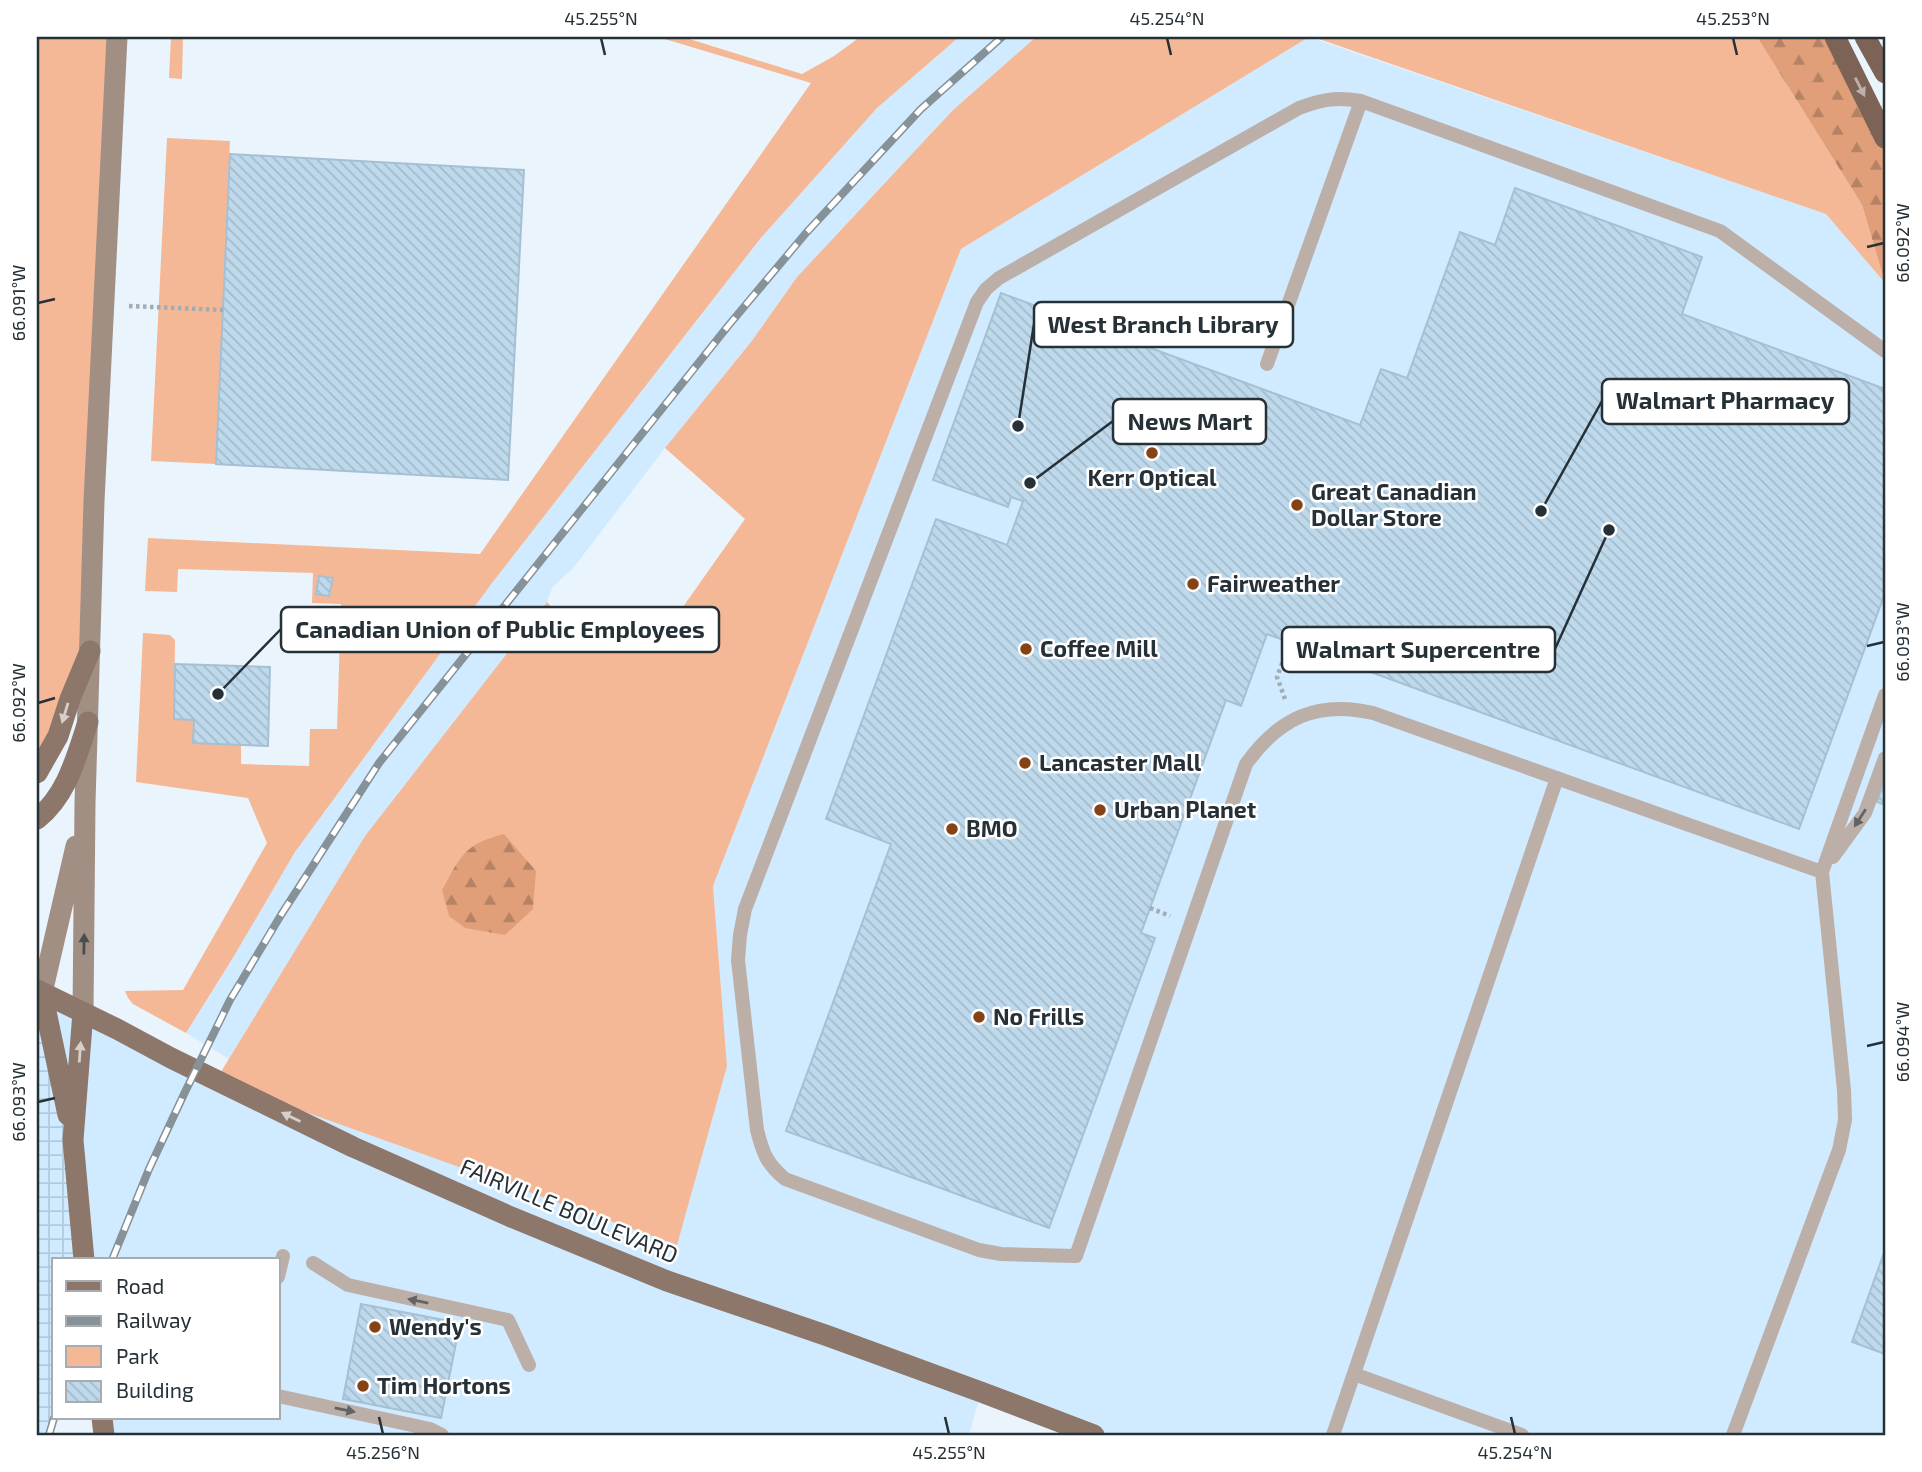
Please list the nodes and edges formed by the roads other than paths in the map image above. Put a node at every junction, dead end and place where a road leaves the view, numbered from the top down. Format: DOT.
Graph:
graph roads {
  1 [pos="117,37"];
  2 [pos="1835,37"];
  3 [pos="1865,37"];
  4 [pos="1885,72"];
  5 [pos="1361,101"];
  6 [pos="1885,138"];
  7 [pos="1885,351"];
  8 [pos="1267,364"];
  9 [pos="90,651"];
  10 [pos="1885,695"];
  11 [pos="88,722"];
  12 [pos="1885,758"];
  13 [pos="37,773"];
  14 [pos="1557,778"];
  15 [pos="85,803"];
  16 [pos="37,820"];
  17 [pos="1822,872"];
  18 [pos="40,992"];
  19 [pos="83,1012"];
  20 [pos="73,1140"];
  21 [pos="283,1256"];
  22 [pos="84,1258"];
  23 [pos="313,1263"];
  24 [pos="280,1269"];
  25 [pos="529,1365"];
  26 [pos="1354,1374"];
  27 [pos="280,1396"];
  28 [pos="442,1435"];
  29 [pos="1094,1435"];
  30 [pos="1333,1435"];
  31 [pos="1522,1435"];
  32 [pos="1733,1435"];
  1 -- 9 [label="street"];
  2 -- 6 [label="highway, one-way"];
  3 -- 4 [label="highway"];
  5 -- 7 [label="lane"];
  5 -- 8 [label="lane"];
  5 -- 14 [label="lane"];
  9 -- 11 [label="street"];
  9 -- 13 [label="main road, one-way"];
  10 -- 17 [label="lane"];
  11 -- 15 [label="street"];
  11 -- 16 [label="main road"];
  12 -- 17 [label="lane, one-way"];
  14 -- 17 [label="lane"];
  14 -- 26 [label="lane"];
  15 -- 18 [label="street"];
  19 -- 15 [label="street, one-way"];
  17 -- 32 [label="lane"];
  18 -- 19 [label="main road, FAIRVILLE BOULEVARD"];
  18 -- 20 [label="main road"];
  20 -- 19 [label="main road, one-way"];
  29 -- 19 [label="main road, FAIRVILLE BOULEVARD, one-way"];
  20 -- 22 [label="main road"];
  21 -- 24 [label="lane"];
  25 -- 23 [label="lane, one-way"];
  26 -- 30 [label="lane"];
  26 -- 31 [label="lane"];
  27 -- 28 [label="lane, one-way"];
}
